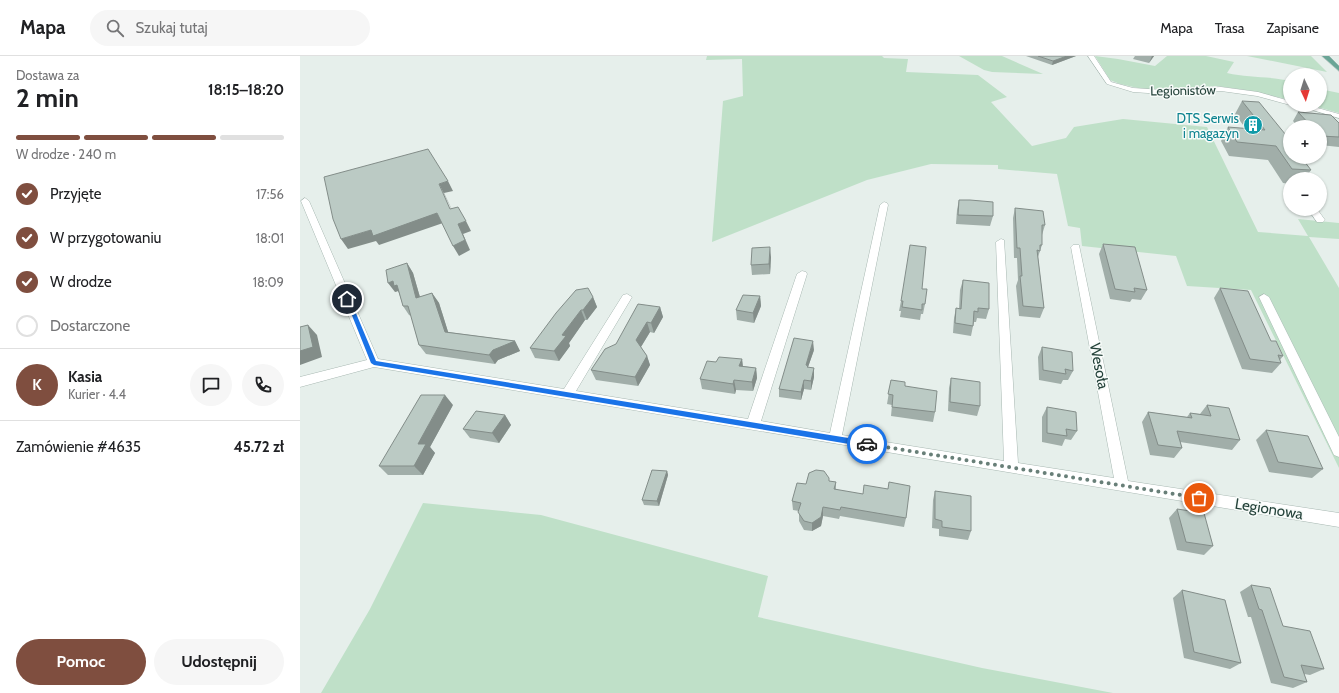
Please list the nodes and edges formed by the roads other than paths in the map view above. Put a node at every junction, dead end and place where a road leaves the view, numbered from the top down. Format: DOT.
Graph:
graph roads {
  1 [pos="1091,56"];
  2 [pos="1325,56"];
  3 [pos="1339,69"];
  4 [pos="1240,92"];
  5 [pos="1248,101"];
  6 [pos="1283,101"];
  7 [pos="1324,112"];
  8 [pos="1339,116"];
  9 [pos="305,200"];
  10 [pos="884,205"];
  11 [pos="1317,216"];
  12 [pos="1320,220"];
  13 [pos="1001,242"];
  14 [pos="1076,247"];
  15 [pos="802,274"];
  16 [pos="627,297"];
  17 [pos="1264,297"];
  18 [pos="374,363"];
  19 [pos="300,382"];
  20 [pos="567,395"];
  21 [pos="753,426"];
  22 [pos="836,439"];
  23 [pos="1339,450"];
  24 [pos="1011,468"];
  25 [pos="1122,486"];
  26 [pos="1339,520"];
  1 -- 4 [label="street, Legionistów"];
  2 -- 3 [label="main road"];
  4 -- 5 [label="street"];
  4 -- 6 [label="street, Legionistów"];
  7 -- 8 [label="street"];
  9 -- 18 [label="street"];
  10 -- 22 [label="street"];
  11 -- 12 [label="street"];
  13 -- 24 [label="street"];
  14 -- 25 [label="street, Wesoła"];
  15 -- 21 [label="street"];
  16 -- 20 [label="street"];
  17 -- 23 [label="street"];
  18 -- 19 [label="street, Legionowa"];
  18 -- 20 [label="street, Legionowa"];
  20 -- 21 [label="street, Legionowa"];
  21 -- 22 [label="street, Legionowa"];
  22 -- 24 [label="street, Legionowa"];
  24 -- 25 [label="street, Legionowa"];
  25 -- 26 [label="street, Legionowa"];
}
